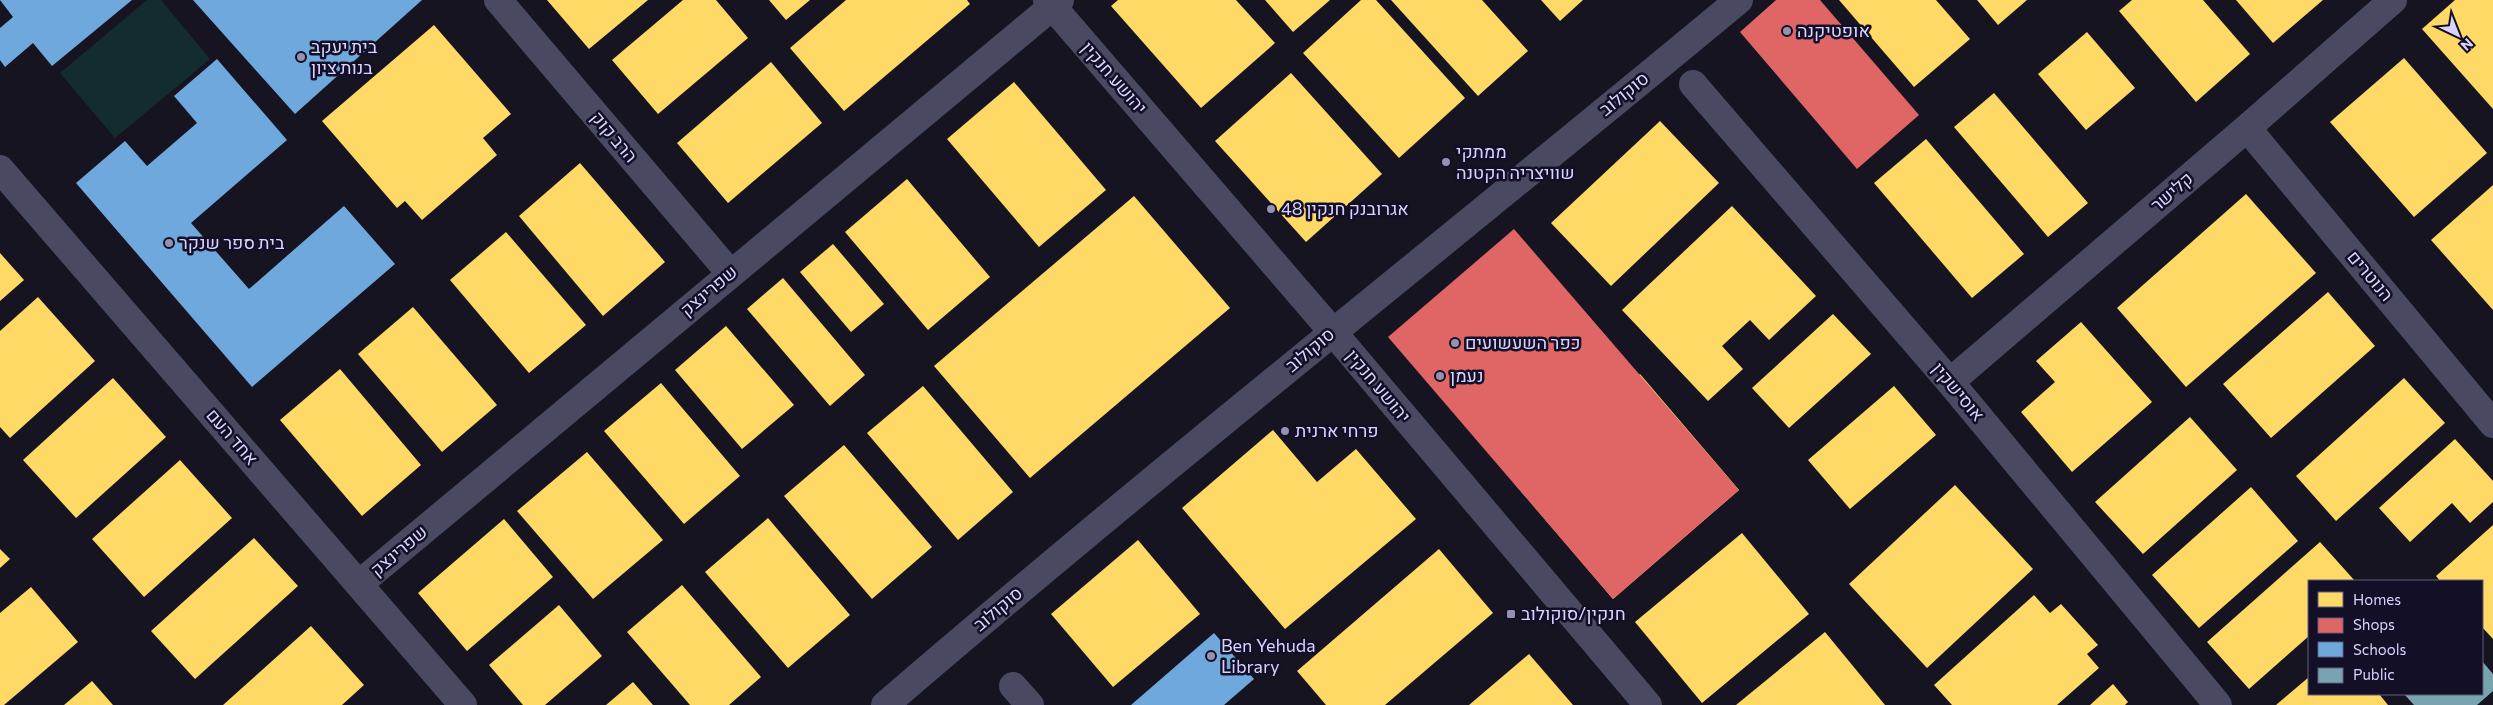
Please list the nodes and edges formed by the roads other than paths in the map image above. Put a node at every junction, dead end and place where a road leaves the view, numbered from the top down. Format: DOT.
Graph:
graph roads {
  1 [pos="498,0"];
  2 [pos="1739,0"];
  3 [pos="2393,0"];
  4 [pos="1053,2"];
  5 [pos="1692,84"];
  6 [pos="2247,128"];
  7 [pos="0,169"];
  8 [pos="730,273"];
  9 [pos="1332,332"];
  10 [pos="1950,382"];
  11 [pos="2493,424"];
  12 [pos="360,584"];
  13 [pos="463,705"];
  14 [pos="886,705"];
  15 [pos="1648,705"];
  16 [pos="2218,705"];
  1 -- 8 [label="street, הרב קוק"];
  2 -- 9 [label="street, סוקולוב"];
  3 -- 6 [label="street, קלישר"];
  4 -- 8 [label="street, שפרינצק"];
  4 -- 9 [label="street, יהושע חנקין"];
  5 -- 10 [label="street, אוסישקין"];
  6 -- 10 [label="street, קלישר"];
  6 -- 11 [label="street, הנוטרים"];
  7 -- 12 [label="street, אחד העם"];
  8 -- 12 [label="street, שפרינצק"];
  9 -- 14 [label="street, סוקולוב"];
  9 -- 15 [label="street, יהושע חנקין"];
  10 -- 16 [label="street, אוסישקין"];
  12 -- 13 [label="street, אחד העם"];
}
